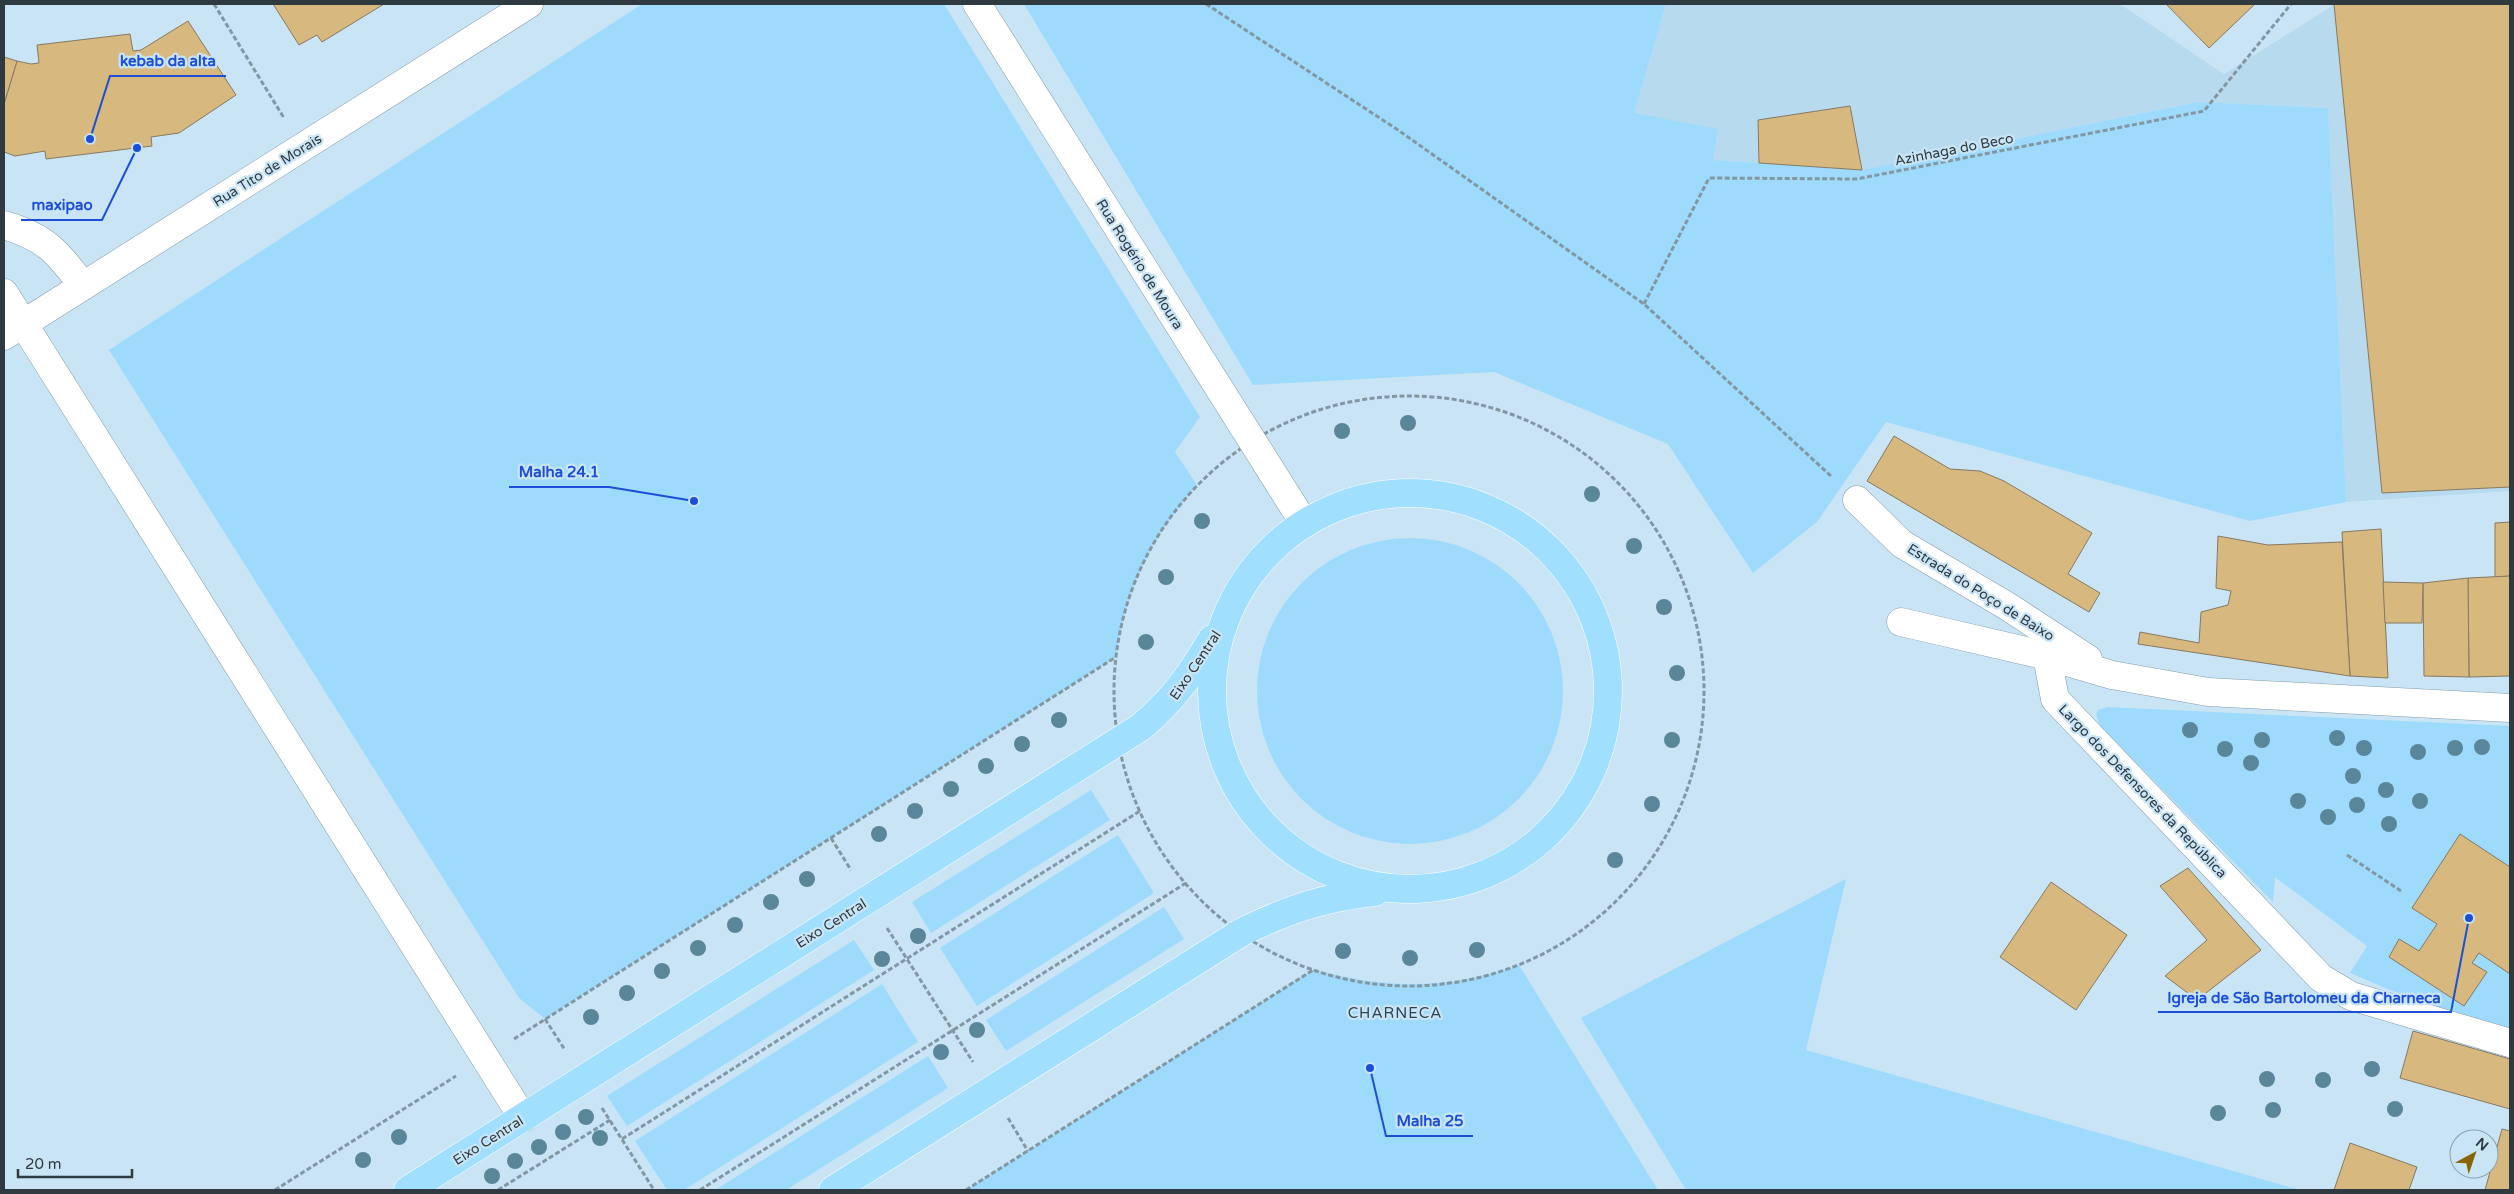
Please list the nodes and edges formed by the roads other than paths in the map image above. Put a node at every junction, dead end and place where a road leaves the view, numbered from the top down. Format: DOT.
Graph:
graph roads {
  1 [pos="529,4"];
  2 [pos="977,4"];
  3 [pos="4,224"];
  4 [pos="83,286"];
  5 [pos="4,293"];
  6 [pos="13,330"];
  7 [pos="1857,500"];
  8 [pos="1304,523"];
  9 [pos="1901,622"];
  10 [pos="1222,623"];
  11 [pos="2047,656"];
  12 [pos="2112,675"];
  13 [pos="2510,708"];
  14 [pos="1398,889"];
  15 [pos="2510,1043"];
  16 [pos="523,1118"];
  17 [pos="408,1190"];
  18 [pos="833,1190"];
  1 -- 4 [label="street, Rua Tito de Morais"];
  2 -- 8 [label="street, Rua Rogério de Moura"];
  3 -- 4 [label="street"];
  4 -- 6 [label="street, Rua Tito de Morais"];
  5 -- 6 [label="street"];
  6 -- 16 [label="street"];
  7 -- 12 [label="street, Estrada do Poço de Baixo"];
  8 -- 10 [label="main road"];
  8 -- 14 [label="main road"];
  9 -- 11 [label="street"];
  10 -- 14 [label="main road"];
  10 -- 16 [label="main road, Eixo Central"];
  11 -- 12 [label="street"];
  11 -- 15 [label="street, Largo dos Defensores da República"];
  12 -- 13 [label="street"];
  14 -- 18 [label="main road"];
  16 -- 17 [label="main road, Eixo Central"];
}
